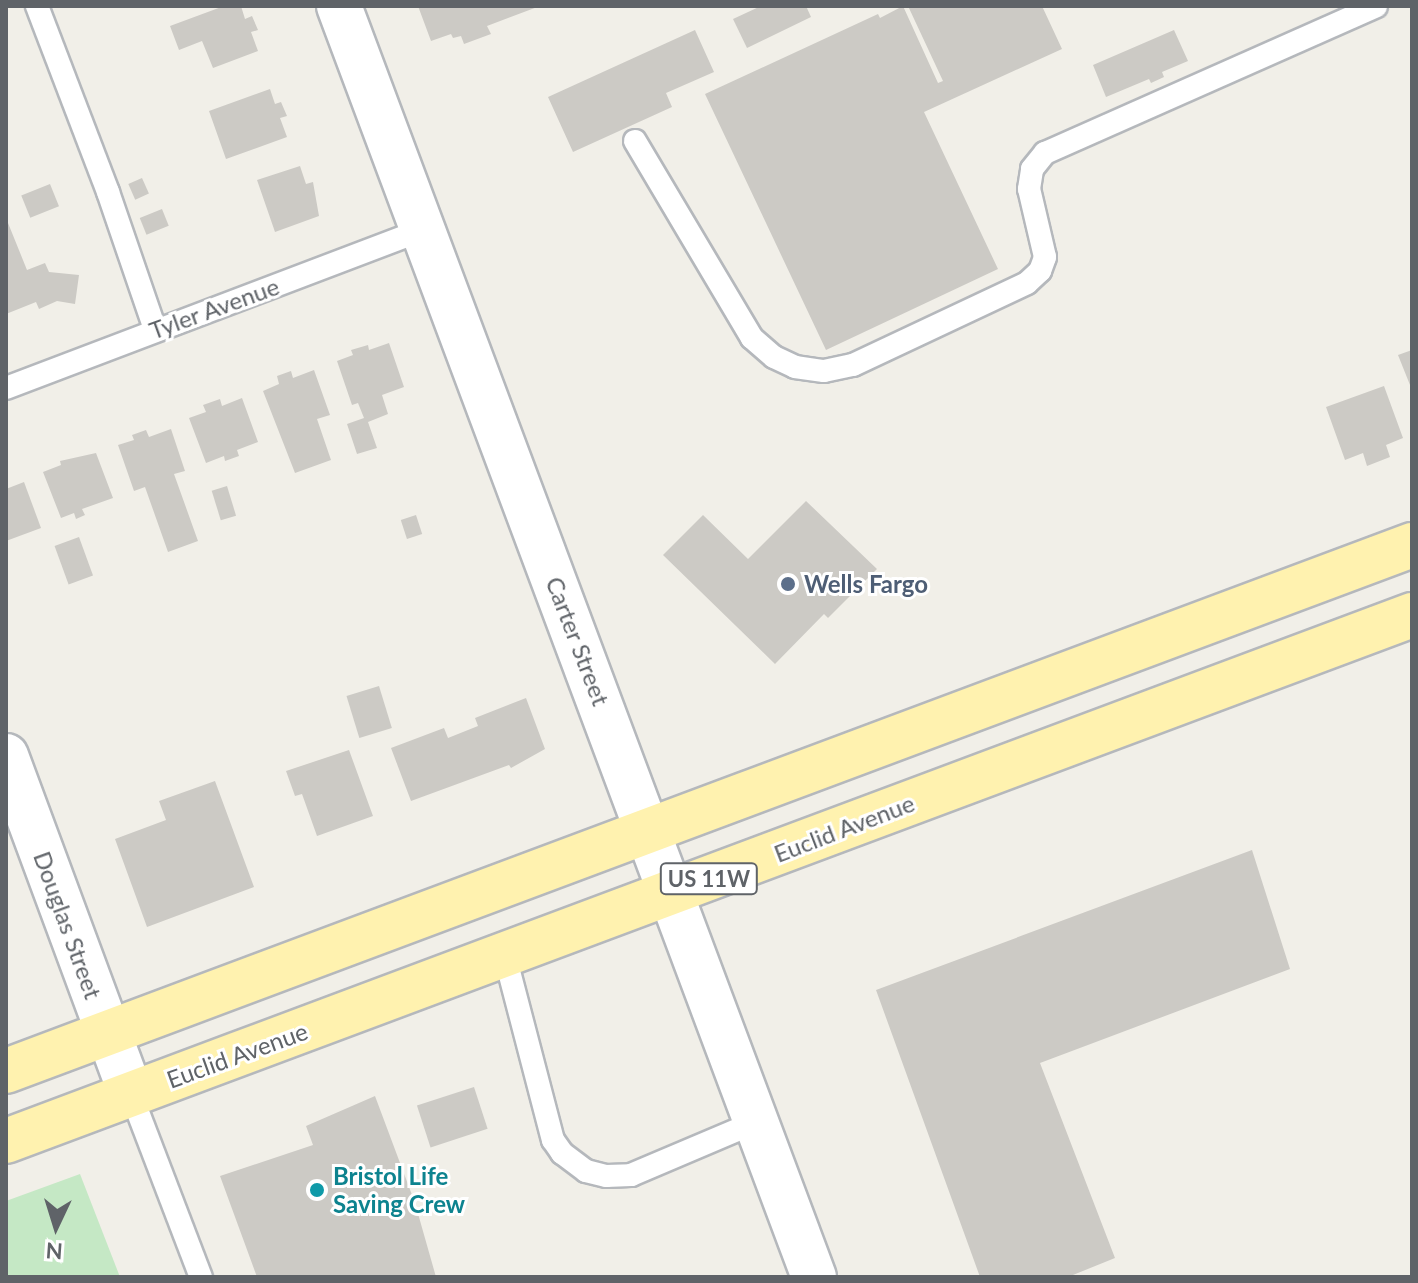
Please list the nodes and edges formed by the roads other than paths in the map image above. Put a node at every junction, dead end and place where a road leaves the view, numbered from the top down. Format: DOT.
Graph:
graph roads {
  1 [pos="37,6"];
  2 [pos="339,6"];
  3 [pos="1376,6"];
  4 [pos="635,141"];
  5 [pos="422,230"];
  6 [pos="155,329"];
  7 [pos="6,388"];
  8 [pos="1412,545"];
  9 [pos="1412,615"];
  10 [pos="6,756"];
  11 [pos="650,830"];
  12 [pos="671,893"];
  13 [pos="505,956"];
  14 [pos="108,1032"];
  15 [pos="6,1071"];
  16 [pos="131,1094"];
  17 [pos="756,1122"];
  18 [pos="6,1141"];
  19 [pos="201,1277"];
  20 [pos="814,1277"];
  1 -- 6 [label="lane"];
  2 -- 5 [label="street, Carter Street"];
  3 -- 4 [label="lane"];
  5 -- 6 [label="lane, Tyler Avenue"];
  5 -- 11 [label="street, Carter Street"];
  6 -- 7 [label="lane, Tyler Avenue"];
  8 -- 11 [label="main road, US 11W"];
  9 -- 12 [label="main road, Euclid Avenue / US 11W"];
  10 -- 14 [label="street, Douglas Street"];
  11 -- 12 [label="street, Carter Street"];
  11 -- 14 [label="main road, US 11W"];
  12 -- 13 [label="main road, Euclid Avenue / US 11W"];
  12 -- 17 [label="street, Carter Street"];
  13 -- 16 [label="main road, Euclid Avenue / US 11W"];
  13 -- 17 [label="lane"];
  14 -- 15 [label="main road, US 11W"];
  14 -- 16 [label="street, Douglas Street"];
  16 -- 18 [label="main road, Euclid Avenue / US 11W"];
  16 -- 19 [label="lane"];
  17 -- 20 [label="street, Carter Street"];
}
